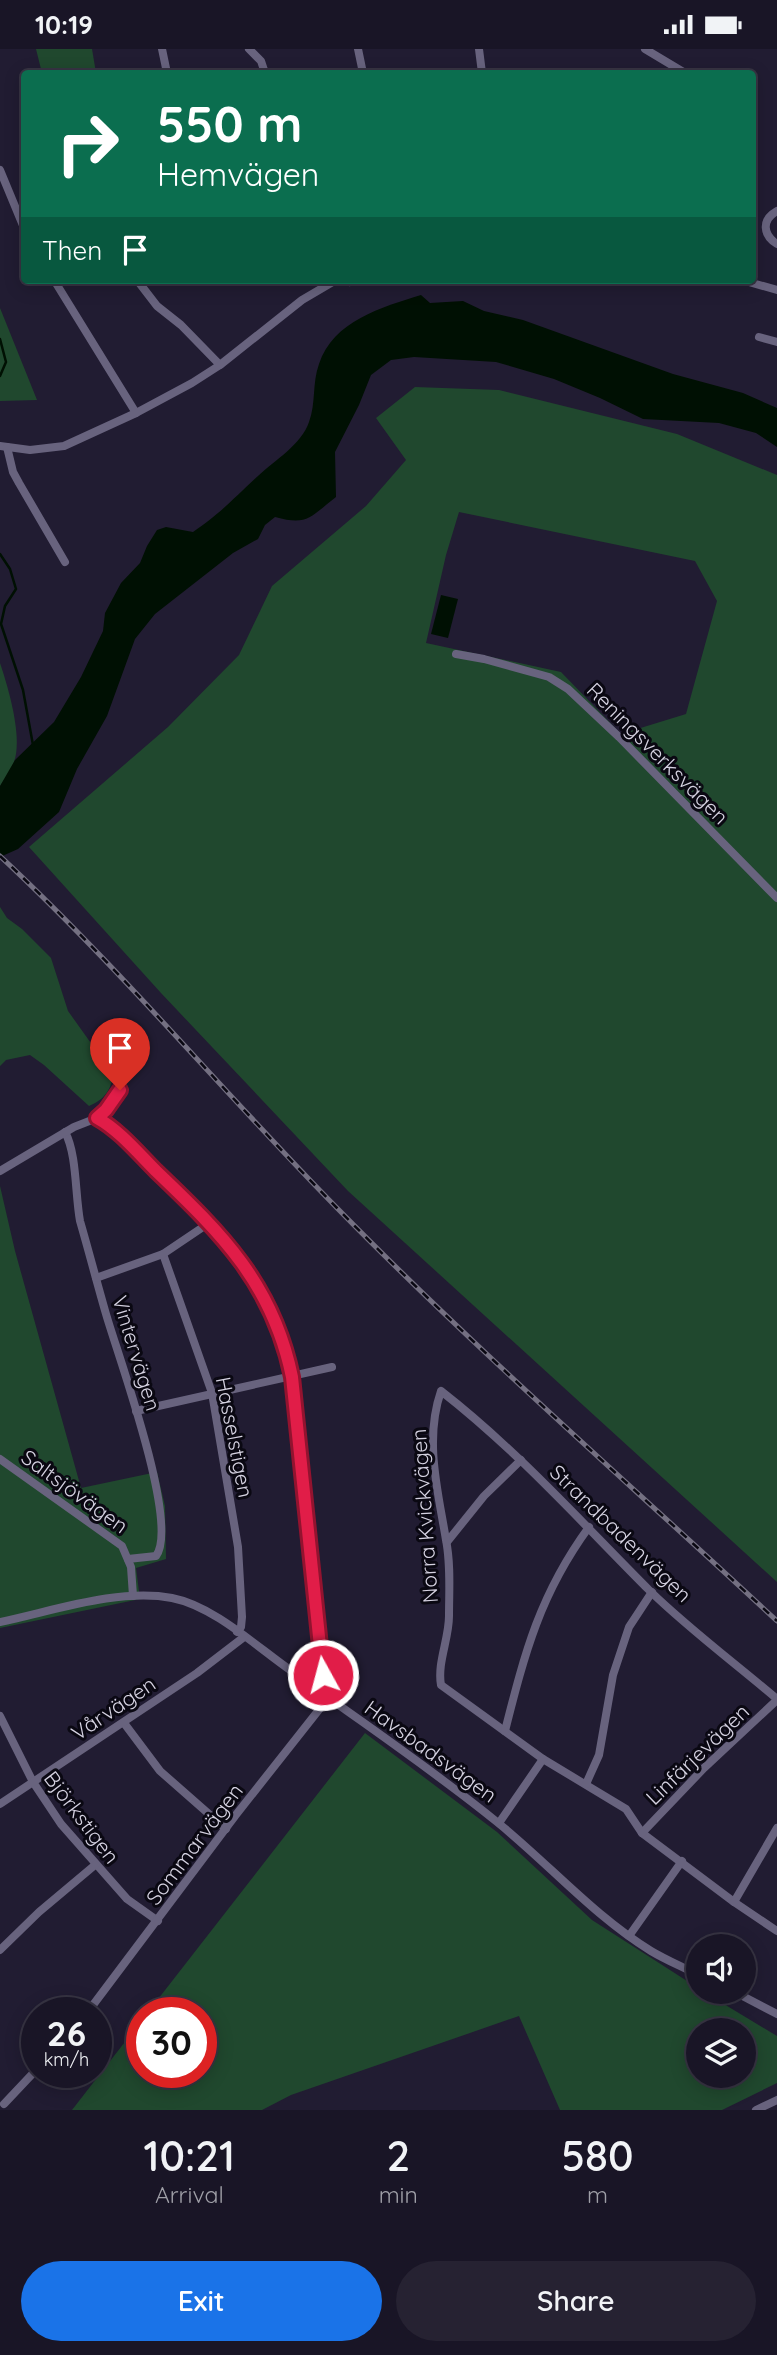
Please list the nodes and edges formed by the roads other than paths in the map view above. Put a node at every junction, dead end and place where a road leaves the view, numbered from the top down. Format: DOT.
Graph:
graph roads {
  1 [pos="162,49"];
  2 [pos="249,49"];
  3 [pos="358,49"];
  4 [pos="479,49"];
  5 [pos="645,49"];
  6 [pos="166,70"];
  7 [pos="264,70"];
  8 [pos="362,70"];
  9 [pos="482,70"];
  10 [pos="680,70"];
  11 [pos="0,170"];
  12 [pos="777,211"];
  13 [pos="21,221"];
  14 [pos="777,244"];
  15 [pos="56,284"];
  16 [pos="140,284"];
  17 [pos="329,284"];
  18 [pos="756,284"];
  19 [pos="777,290"];
  20 [pos="759,337"];
  21 [pos="777,342"];
  22 [pos="220,365"];
  23 [pos="136,414"];
  24 [pos="3,447"];
  25 [pos="65,562"];
  26 [pos="456,654"];
  27 [pos="777,898"];
  28 [pos="120,1090"];
  29 [pos="97,1118"];
  30 [pos="65,1132"];
  31 [pos="0,1171"];
  32 [pos="209,1223"];
  33 [pos="163,1254"];
  34 [pos="96,1278"];
  35 [pos="332,1367"];
  36 [pos="292,1377"];
  37 [pos="441,1391"];
  38 [pos="212,1394"];
  39 [pos="136,1411"];
  40 [pos="0,1459"];
  41 [pos="521,1460"];
  42 [pos="589,1527"];
  43 [pos="447,1542"];
  44 [pos="128,1559"];
  45 [pos="652,1592"];
  46 [pos="133,1596"];
  47 [pos="0,1622"];
  48 [pos="240,1635"];
  49 [pos="319,1691"];
  50 [pos="329,1697"];
  51 [pos="777,1700"];
  52 [pos="0,1716"];
  53 [pos="124,1723"];
  54 [pos="505,1731"];
  55 [pos="543,1759"];
  56 [pos="33,1782"];
  57 [pos="586,1784"];
  58 [pos="0,1804"];
  59 [pos="499,1823"];
  60 [pos="777,1828"];
  61 [pos="226,1829"];
  62 [pos="642,1833"];
  63 [pos="682,1861"];
  64 [pos="95,1865"];
  65 [pos="734,1902"];
  66 [pos="158,1921"];
  67 [pos="777,1931"];
  68 [pos="629,1936"];
  69 [pos="0,1950"];
  70 [pos="686,1969"];
  71 [pos="99,1997"];
  72 [pos="756,2003"];
  73 [pos="777,2014"];
  74 [pos="21,2086"];
  75 [pos="777,2100"];
  76 [pos="4,2104"];
  77 [pos="756,2110"];
  1 -- 6 [label="street"];
  2 -- 7 [label="street"];
  3 -- 8 [label="street"];
  4 -- 9 [label="street"];
  5 -- 10 [label="street"];
  11 -- 13 [label="street"];
  12 -- 14 [label="street"];
  15 -- 23 [label="street"];
  16 -- 22 [label="street"];
  17 -- 22 [label="street"];
  18 -- 19 [label="street"];
  20 -- 21 [label="street"];
  22 -- 23 [label="street"];
  23 -- 24 [label="street"];
  24 -- 25 [label="street"];
  26 -- 27 [label="street, Reningsverksvägen"];
  28 -- 29 [label="street"];
  29 -- 30 [label="street"];
  29 -- 32 [label="street"];
  30 -- 31 [label="street"];
  30 -- 34 [label="street, Vintervägen"];
  32 -- 33 [label="street"];
  32 -- 36 [label="street"];
  33 -- 34 [label="street"];
  33 -- 38 [label="street, Hasselstigen"];
  34 -- 39 [label="street, Vintervägen"];
  35 -- 36 [label="street"];
  36 -- 38 [label="street"];
  36 -- 49 [label="street"];
  37 -- 41 [label="street, Strandbadenvägen"];
  37 -- 43 [label="street, Norra Kvickvägen"];
  38 -- 39 [label="street"];
  38 -- 48 [label="street, Hasselstigen"];
  39 -- 44 [label="street, Vintervägen"];
  40 -- 44 [label="street, Saltsjövägen"];
  41 -- 42 [label="street, Strandbadenvägen"];
  41 -- 43 [label="street"];
  42 -- 45 [label="street, Strandbadenvägen"];
  42 -- 54 [label="street"];
  43 -- 54 [label="street, Norra Kvickvägen"];
  44 -- 46 [label="street, Saltsjövägen"];
  45 -- 51 [label="street, Strandbadenvägen"];
  45 -- 57 [label="street"];
  46 -- 47 [label="street, Havsbadsvägen"];
  46 -- 48 [label="street, Havsbadsvägen"];
  48 -- 49 [label="street, Havsbadsvägen"];
  48 -- 53 [label="street, Vårvägen"];
  49 -- 50 [label="street, Havsbadsvägen"];
  50 -- 59 [label="street, Havsbadsvägen"];
  50 -- 61 [label="street, Sommarvägen"];
  51 -- 62 [label="street, Linfärjevägen"];
  52 -- 56 [label="street, Björkstigen"];
  53 -- 56 [label="street, Vårvägen"];
  53 -- 61 [label="street"];
  54 -- 55 [label="street, Norra Kvickvägen"];
  55 -- 57 [label="street, Norra Kvickvägen"];
  55 -- 59 [label="street"];
  56 -- 58 [label="street, Vårvägen"];
  56 -- 64 [label="street, Björkstigen"];
  57 -- 62 [label="street, Norra Kvickvägen"];
  59 -- 68 [label="street, Havsbadsvägen"];
  60 -- 65 [label="street"];
  61 -- 66 [label="street, Sommarvägen"];
  62 -- 63 [label="street, Norra Kvickvägen"];
  63 -- 65 [label="street, Norra Kvickvägen"];
  63 -- 68 [label="street"];
  64 -- 66 [label="street, Björkstigen"];
  64 -- 69 [label="street"];
  65 -- 67 [label="street, Norra Kvickvägen"];
  66 -- 71 [label="street, Sommarvägen"];
  68 -- 70 [label="street, Havsbadsvägen"];
  72 -- 73 [label="street"];
  74 -- 76 [label="street"];
  75 -- 77 [label="street"];
}
